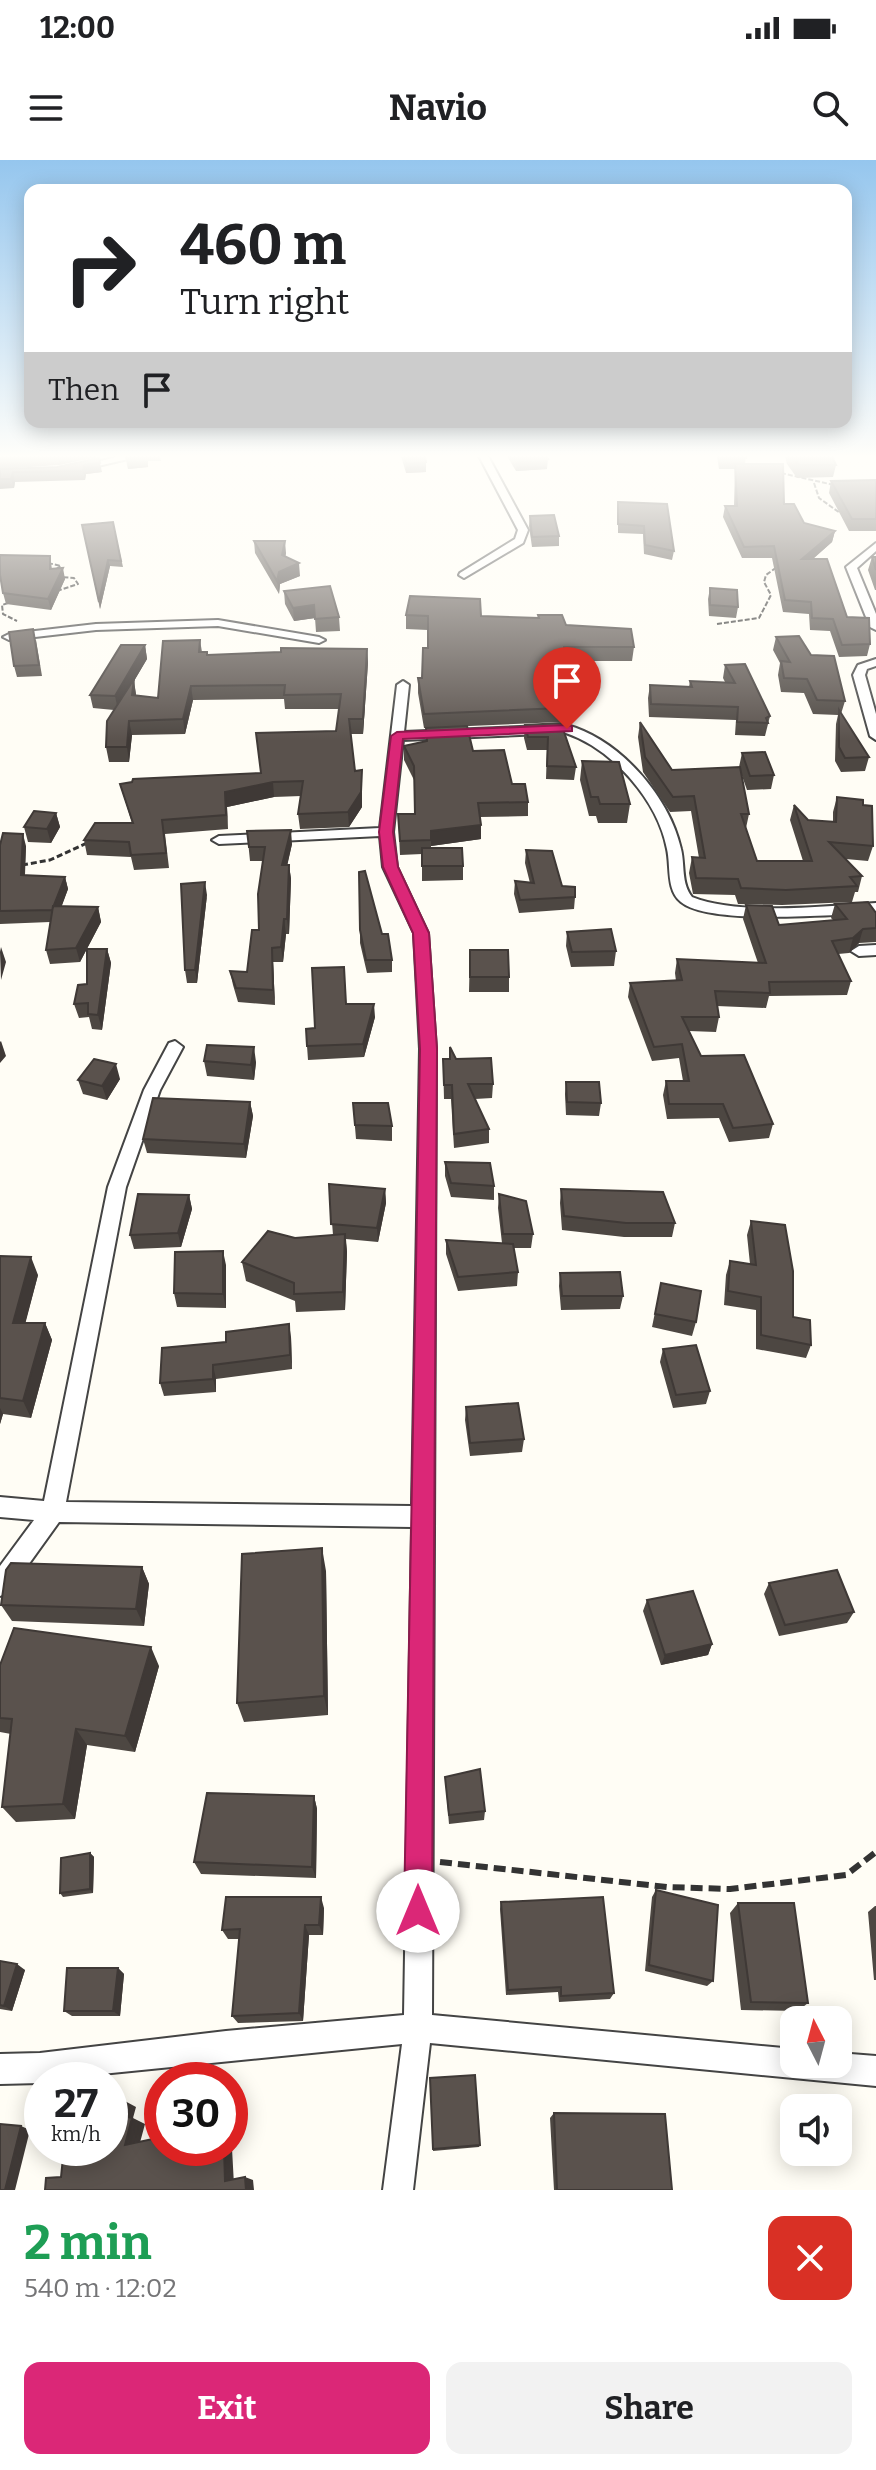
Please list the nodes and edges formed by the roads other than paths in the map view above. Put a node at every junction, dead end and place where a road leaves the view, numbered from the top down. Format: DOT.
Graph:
graph roads {
  1 [pos="503,551"];
  2 [pos="870,551"];
  3 [pos="464,575"];
  4 [pos="876,627"];
  5 [pos="9,637"];
  6 [pos="319,640"];
  7 [pos="876,662"];
  8 [pos="403,685"];
  9 [pos="397,736"];
  10 [pos="876,736"];
  11 [pos="386,832"];
  12 [pos="219,840"];
  13 [pos="876,908"];
  14 [pos="175,1047"];
  15 [pos="0,1507"];
  16 [pos="53,1512"];
  17 [pos="423,1517"];
  18 [pos="0,1585"];
  19 [pos="418,2028"];
  20 [pos="0,2069"];
  21 [pos="876,2071"];
  22 [pos="398,2190"];
  1 -- 3 [label="street"];
  2 -- 4 [label="street"];
  5 -- 6 [label="street"];
  7 -- 10 [label="street"];
  8 -- 9 [label="street"];
  9 -- 11 [label="street"];
  9 -- 13 [label="street"];
  11 -- 12 [label="street"];
  11 -- 17 [label="street"];
  14 -- 16 [label="street"];
  15 -- 16 [label="street"];
  16 -- 17 [label="street"];
  16 -- 18 [label="street"];
  17 -- 19 [label="street"];
  19 -- 20 [label="street"];
  19 -- 21 [label="street"];
  19 -- 22 [label="street"];
}
